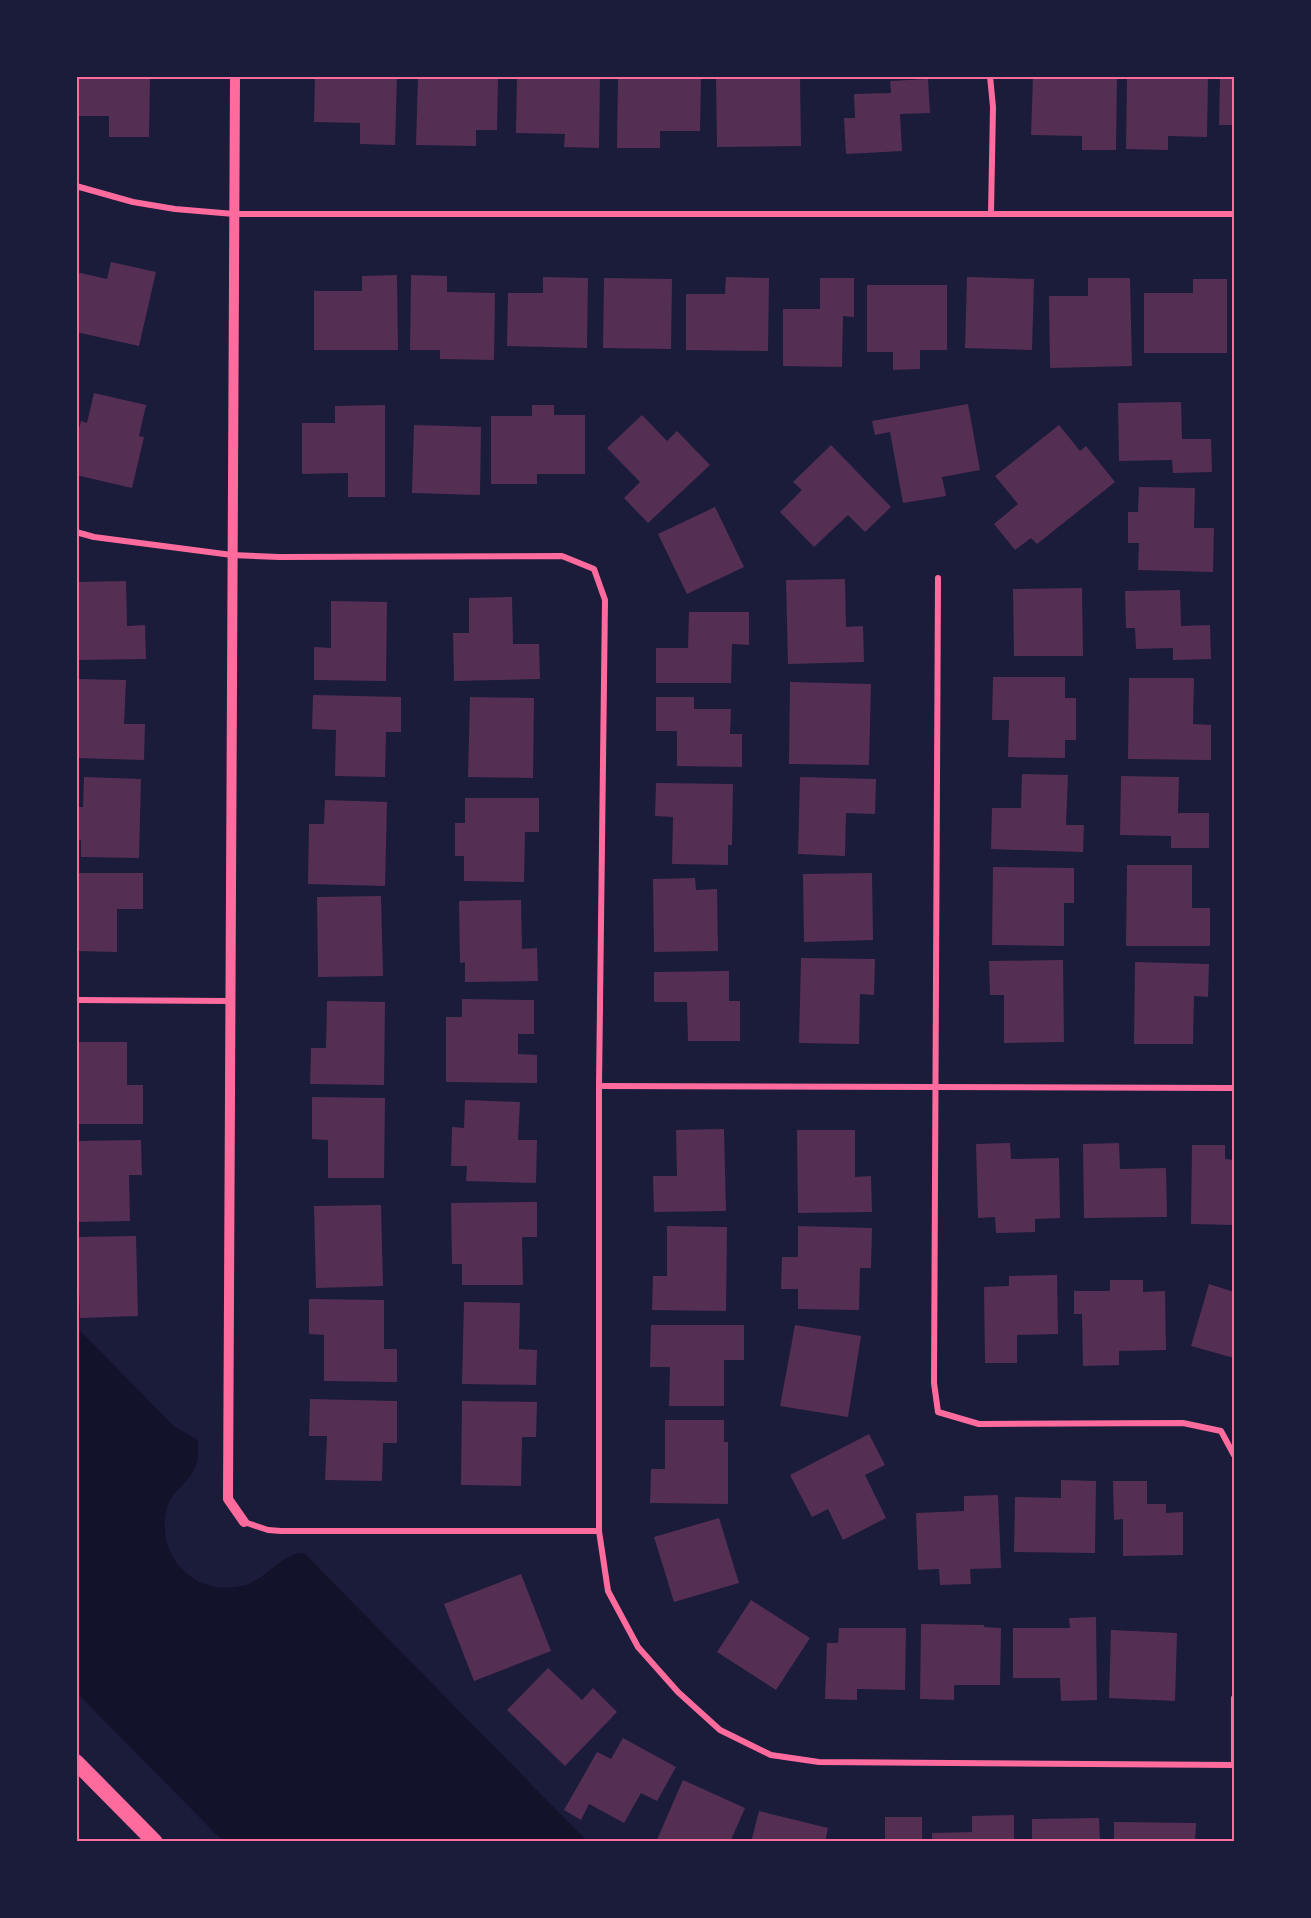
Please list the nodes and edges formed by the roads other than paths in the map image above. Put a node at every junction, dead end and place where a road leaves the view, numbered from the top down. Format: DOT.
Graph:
graph roads {
  1 [pos="235,76"];
  2 [pos="990,76"];
  3 [pos="76,186"];
  4 [pos="991,213"];
  5 [pos="234,214"];
  6 [pos="1234,214"];
  7 [pos="76,532"];
  8 [pos="232,555"];
  9 [pos="938,578"];
  10 [pos="76,1000"];
  11 [pos="229,1001"];
  12 [pos="599,1086"];
  13 [pos="935,1087"];
  14 [pos="1234,1088"];
  15 [pos="1234,1455"];
  16 [pos="244,1522"];
  17 [pos="599,1531"];
  18 [pos="1234,1698"];
  19 [pos="76,1762"];
  20 [pos="1234,1765"];
  21 [pos="155,1842"];
  1 -- 5 [label="street"];
  2 -- 4 [label="street"];
  3 -- 5 [label="street"];
  4 -- 5 [label="street"];
  4 -- 6 [label="street"];
  5 -- 8 [label="street"];
  7 -- 8 [label="street"];
  8 -- 11 [label="street"];
  8 -- 12 [label="street"];
  9 -- 13 [label="street"];
  10 -- 11 [label="street"];
  11 -- 16 [label="street"];
  12 -- 13 [label="street"];
  12 -- 17 [label="street"];
  13 -- 14 [label="street"];
  13 -- 15 [label="street"];
  16 -- 17 [label="street"];
  17 -- 20 [label="street"];
  18 -- 20 [label="street"];
  19 -- 21 [label="highway"];
}
